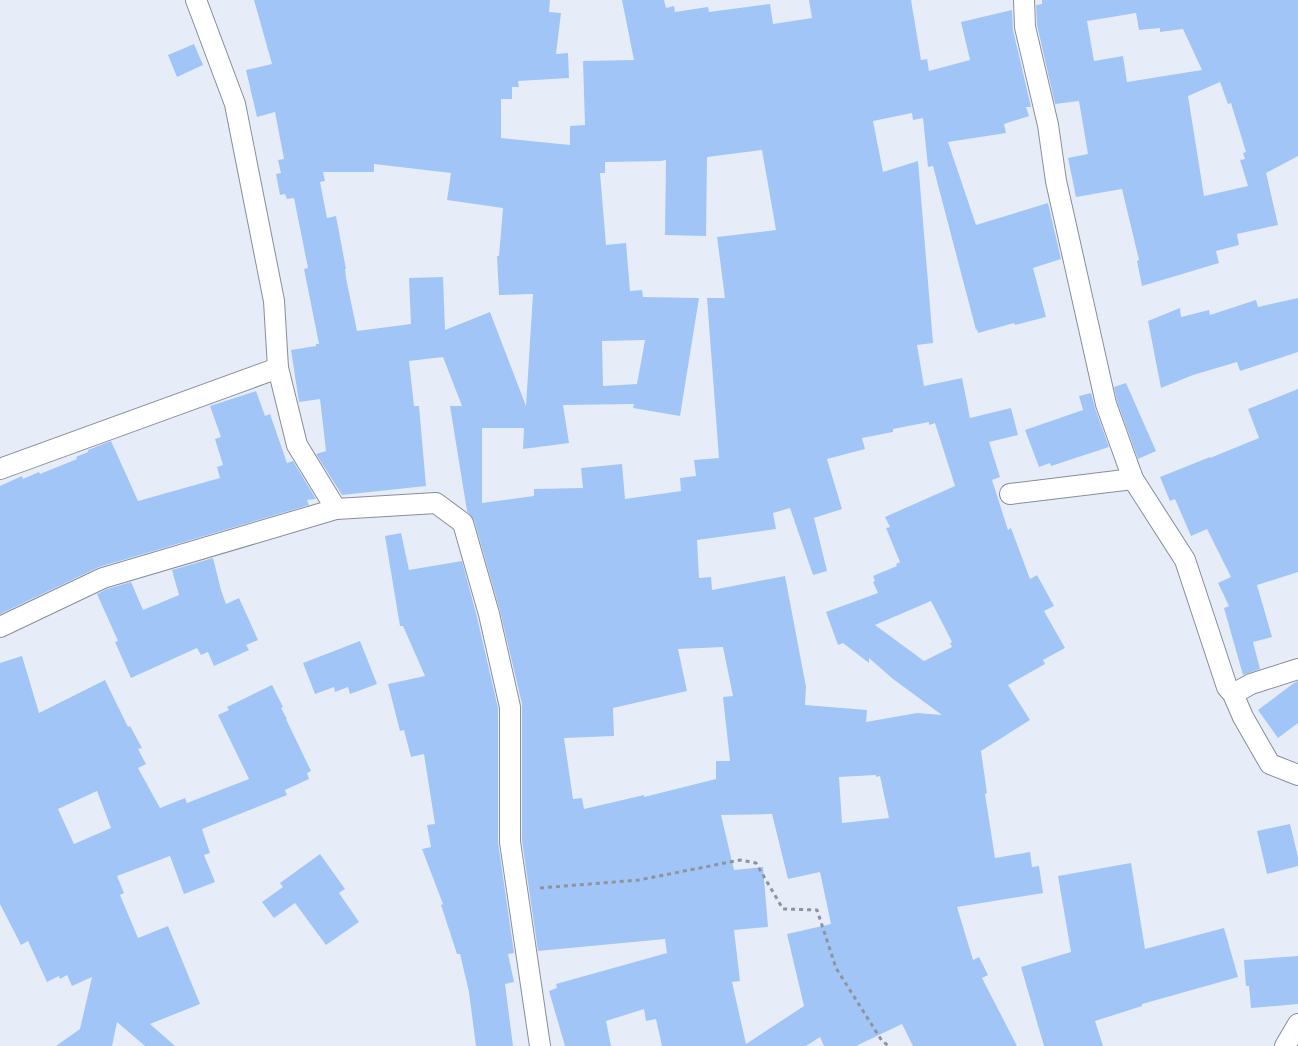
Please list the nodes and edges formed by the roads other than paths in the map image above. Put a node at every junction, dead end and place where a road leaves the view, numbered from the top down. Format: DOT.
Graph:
graph roads {
  1 [pos="196,0"];
  2 [pos="1024,0"];
  3 [pos="278,368"];
  4 [pos="0,469"];
  5 [pos="1133,480"];
  6 [pos="1010,494"];
  7 [pos="336,509"];
  8 [pos="0,627"];
  9 [pos="1298,669"];
  10 [pos="1233,694"];
  11 [pos="1298,775"];
  12 [pos="1298,1024"];
  13 [pos="540,1046"];
  14 [pos="1285,1046"];
  1 -- 3 [label="street"];
  2 -- 5 [label="street"];
  3 -- 4 [label="street"];
  3 -- 7 [label="street"];
  5 -- 6 [label="street"];
  5 -- 10 [label="street"];
  7 -- 8 [label="street"];
  7 -- 13 [label="street"];
  9 -- 10 [label="street"];
  10 -- 11 [label="street"];
  12 -- 14 [label="street"];
}
